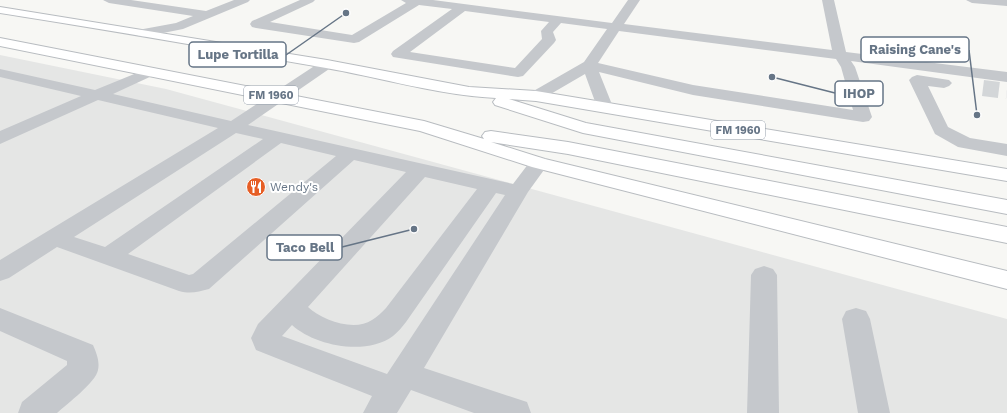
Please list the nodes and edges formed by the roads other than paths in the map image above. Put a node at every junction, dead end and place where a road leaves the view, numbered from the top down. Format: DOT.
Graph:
graph roads {
  1 [pos="109,0"];
  2 [pos="244,0"];
  3 [pos="309,0"];
  4 [pos="634,0"];
  5 [pos="828,0"];
  6 [pos="972,0"];
  7 [pos="413,1"];
  8 [pos="196,2"];
  9 [pos="1007,3"];
  10 [pos="0,10"];
  11 [pos="175,10"];
  12 [pos="463,14"];
  13 [pos="207,15"];
  14 [pos="559,19"];
  15 [pos="179,26"];
  16 [pos="617,26"];
  17 [pos="532,29"];
  18 [pos="547,32"];
  19 [pos="143,33"];
  20 [pos="170,38"];
  21 [pos="1,42"];
  22 [pos="840,55"];
  23 [pos="327,64"];
  24 [pos="589,65"];
  25 [pos="149,72"];
  26 [pos="0,73"];
  27 [pos="1007,77"];
  28 [pos="983,88"];
  29 [pos="469,92"];
  30 [pos="96,96"];
  31 [pos="279,96"];
  32 [pos="536,96"];
  33 [pos="605,107"];
  34 [pos="424,126"];
  35 [pos="233,127"];
  36 [pos="278,137"];
  37 [pos="0,138"];
  38 [pos="1007,150"];
  39 [pos="350,154"];
  40 [pos="538,163"];
  41 [pos="420,170"];
  42 [pos="1007,175"];
  43 [pos="490,186"];
  44 [pos="518,192"];
  45 [pos="1007,207"];
  46 [pos="1007,235"];
  47 [pos="54,238"];
  48 [pos="108,257"];
  49 [pos="0,272"];
  50 [pos="764,275"];
  51 [pos="1007,280"];
  52 [pos="292,306"];
  53 [pos="0,319"];
  54 [pos="856,319"];
  55 [pos="392,392"];
  56 [pos="34,413"];
  57 [pos="515,413"];
  58 [pos="763,413"];
  59 [pos="874,413"];
  1 -- 11 [label="lane"];
  2 -- 13 [label="lane"];
  3 -- 7 [label="lane"];
  4 -- 16 [label="lane"];
  5 -- 22 [label="lane"];
  6 -- 9 [label="lane"];
  7 -- 12 [label="lane"];
  8 -- 11 [label="lane"];
  10 -- 19 [label="main road, FM 1960 / FM 1960"];
  11 -- 13 [label="lane"];
  12 -- 14 [label="lane"];
  12 -- 18 [label="lane"];
  13 -- 15 [label="lane"];
  14 -- 16 [label="lane"];
  14 -- 18 [label="lane"];
  15 -- 19 [label="lane"];
  15 -- 20 [label="lane"];
  16 -- 22 [label="lane"];
  16 -- 24 [label="lane"];
  17 -- 18 [label="lane"];
  19 -- 20 [label="main road, FM 1960 / FM 1960"];
  20 -- 23 [label="main road, FM 1960 / FM 1960"];
  21 -- 25 [label="main road, FM 1960 / FM 1960"];
  22 -- 24 [label="lane"];
  22 -- 27 [label="lane"];
  23 -- 29 [label="main road, FM 1960 / FM 1960"];
  23 -- 31 [label="lane"];
  24 -- 32 [label="lane"];
  24 -- 33 [label="lane"];
  25 -- 30 [label="lane"];
  25 -- 31 [label="main road, FM 1960 / FM 1960"];
  26 -- 30 [label="lane"];
  28 -- 38 [label="lane"];
  29 -- 32 [label="main road, FM 1960 / FM 1960"];
  29 -- 45 [label="main road"];
  30 -- 35 [label="lane"];
  30 -- 37 [label="lane"];
  31 -- 34 [label="main road, FM 1960 / FM 1960"];
  31 -- 35 [label="lane"];
  32 -- 33 [label="main road, FM 1960 / FM 1960"];
  33 -- 42 [label="main road, FM 1960 / FM 1960"];
  34 -- 40 [label="main road, FM 1960 / FM 1960"];
  34 -- 46 [label="main road"];
  35 -- 36 [label="lane"];
  35 -- 47 [label="lane"];
  36 -- 39 [label="lane"];
  36 -- 48 [label="lane"];
  39 -- 41 [label="lane"];
  39 -- 48 [label="lane"];
  40 -- 44 [label="lane"];
  40 -- 51 [label="main road, FM 1960 / FM 1960"];
  41 -- 43 [label="lane"];
  41 -- 52 [label="lane"];
  43 -- 44 [label="lane"];
  43 -- 52 [label="lane"];
  44 -- 55 [label="lane"];
  47 -- 48 [label="lane"];
  47 -- 49 [label="lane"];
  50 -- 58 [label="lane"];
  52 -- 55 [label="lane"];
  53 -- 56 [label="lane"];
  54 -- 59 [label="lane"];
  55 -- 57 [label="lane"];
}
